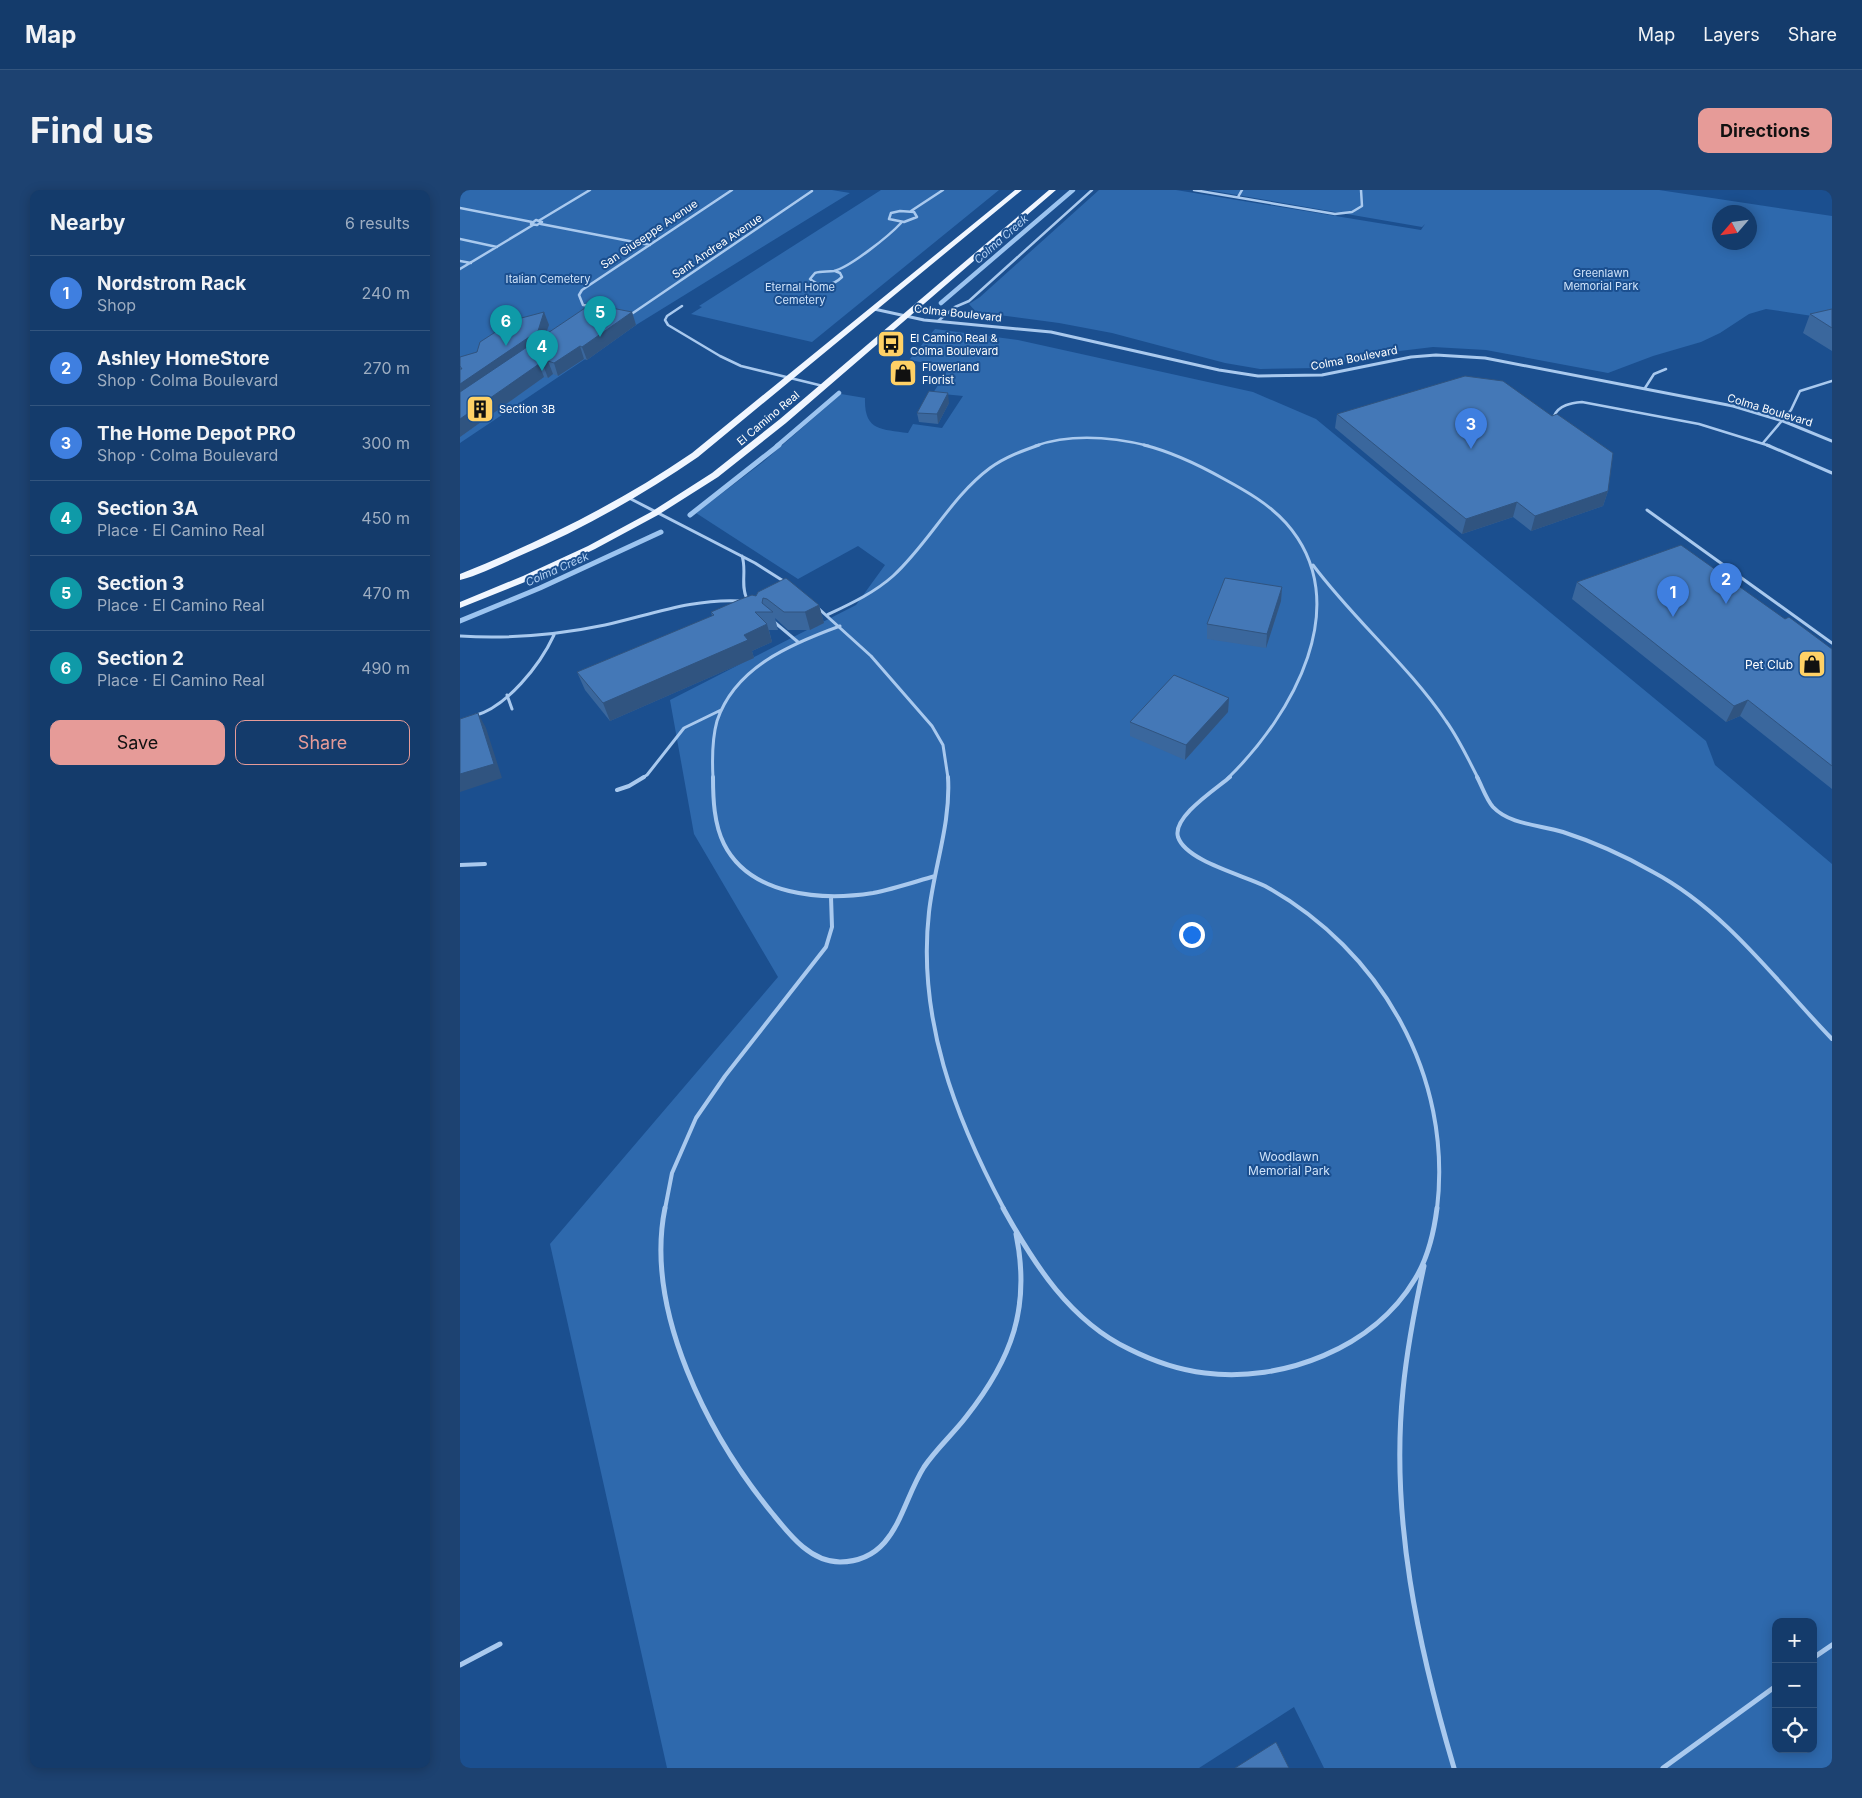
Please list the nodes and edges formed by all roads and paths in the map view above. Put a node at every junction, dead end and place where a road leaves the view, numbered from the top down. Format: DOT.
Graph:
graph roads {
  1 [pos="590,190"];
  2 [pos="732,190"];
  3 [pos="804,190"];
  4 [pos="943,190"];
  5 [pos="1018,190"];
  6 [pos="1053,190"];
  7 [pos="1092,190"];
  8 [pos="1194,190"];
  9 [pos="1242,190"];
  10 [pos="1360,190"];
  11 [pos="1238,198"];
  12 [pos="460,208"];
  13 [pos="911,211"];
  14 [pos="541,222"];
  15 [pos="532,223"];
  16 [pos="901,223"];
  17 [pos="460,239"];
  18 [pos="650,245"];
  19 [pos="497,247"];
  20 [pos="460,261"];
  21 [pos="471,263"];
  22 [pos="460,269"];
  23 [pos="835,271"];
  24 [pos="591,306"];
  25 [pos="682,306"];
  26 [pos="874,309"];
  27 [pos="624,314"];
  28 [pos="905,316"];
  29 [pos="938,321"];
  30 [pos="1666,369"];
  31 [pos="790,379"];
  32 [pos="1832,381"];
  33 [pos="823,386"];
  34 [pos="1645,388"];
  35 [pos="1554,416"];
  36 [pos="1782,421"];
  37 [pos="1832,441"];
  38 [pos="1763,443"];
  39 [pos="1832,473"];
  40 [pos="629,498"];
  41 [pos="1647,510"];
  42 [pos="657,512"];
  43 [pos="742,556"];
  44 [pos="1308,557"];
  45 [pos="460,577"];
  46 [pos="788,584"];
  47 [pos="460,605"];
  48 [pos="815,605"];
  49 [pos="828,615"];
  50 [pos="770,619"];
  51 [pos="840,626"];
  52 [pos="554,635"];
  53 [pos="460,636"];
  54 [pos="798,642"];
  55 [pos="1832,643"];
  56 [pos="507,696"];
  57 [pos="512,708"];
  58 [pos="721,710"];
  59 [pos="467,718"];
  60 [pos="617,790"];
  61 [pos="485,864"];
  62 [pos="460,865"];
  63 [pos="935,876"];
  64 [pos="830,897"];
  65 [pos="1832,1039"];
  66 [pos="1014,1227"];
  67 [pos="1428,1252"];
  68 [pos="500,1644"];
  69 [pos="1832,1645"];
  70 [pos="1817,1655"];
  71 [pos="460,1665"];
  72 [pos="1772,1689"];
  73 [pos="1454,1768"];
  74 [pos="1663,1768"];
  1 -- 14 [label="lane"];
  2 -- 18 [label="lane, San Giuseppe Avenue"];
  3 -- 27 [label="lane, Sant Andrea Avenue"];
  4 -- 13 [label="lane"];
  5 -- 26 [label="main road, El Camino Real"];
  6 -- 28 [label="main road, El Camino Real"];
  7 -- 29 [label="lane"];
  8 -- 11 [label="lane"];
  9 -- 11 [label="lane"];
  10 -- 11 [label="lane"];
  12 -- 15 [label="lane"];
  13 -- 16 [label="lane"];
  13 -- 16 [label="lane"];
  14 -- 15 [label="lane"];
  14 -- 18 [label="lane"];
  15 -- 19 [label="lane"];
  16 -- 23 [label="lane"];
  17 -- 19 [label="lane"];
  18 -- 24 [label="lane, San Giuseppe Avenue"];
  19 -- 21 [label="lane"];
  20 -- 21 [label="lane"];
  21 -- 22 [label="lane"];
  23 -- 23 [label="lane"];
  25 -- 31 [label="lane"];
  26 -- 28 [label="street, Colma Boulevard"];
  26 -- 31 [label="main road, El Camino Real"];
  28 -- 29 [label="street, Colma Boulevard"];
  28 -- 33 [label="main road, El Camino Real"];
  29 -- 34 [label="street, Colma Boulevard"];
  30 -- 34 [label="lane"];
  31 -- 33 [label="lane"];
  31 -- 40 [label="main road, El Camino Real"];
  32 -- 36 [label="lane"];
  33 -- 42 [label="main road, El Camino Real"];
  34 -- 36 [label="street, Colma Boulevard"];
  35 -- 38 [label="lane"];
  36 -- 37 [label="street, Colma Boulevard"];
  36 -- 38 [label="lane"];
  38 -- 39 [label="lane"];
  40 -- 42 [label="lane"];
  40 -- 45 [label="main road, El Camino Real"];
  41 -- 55 [label="lane"];
  42 -- 43 [label="lane"];
  42 -- 47 [label="main road, El Camino Real"];
  43 -- 46 [label="lane"];
  43 -- 52 [label="lane"];
  44 -- 49 [label="lane"];
  44 -- 65 [label="lane"];
  44 -- 67 [label="lane"];
  48 -- 49 [label="lane"];
  49 -- 51 [label="lane"];
  50 -- 54 [label="lane"];
  51 -- 54 [label="lane"];
  51 -- 63 [label="lane"];
  52 -- 53 [label="lane"];
  52 -- 56 [label="lane"];
  54 -- 58 [label="lane"];
  56 -- 57 [label="lane"];
  56 -- 59 [label="lane"];
  58 -- 60 [label="lane"];
  58 -- 64 [label="lane"];
  61 -- 62 [label="lane"];
  63 -- 64 [label="lane"];
  63 -- 66 [label="lane"];
  64 -- 66 [label="lane"];
  66 -- 67 [label="lane"];
  67 -- 73 [label="lane"];
  68 -- 71 [label="lane"];
  69 -- 70 [label="lane"];
  72 -- 74 [label="lane"];
}
